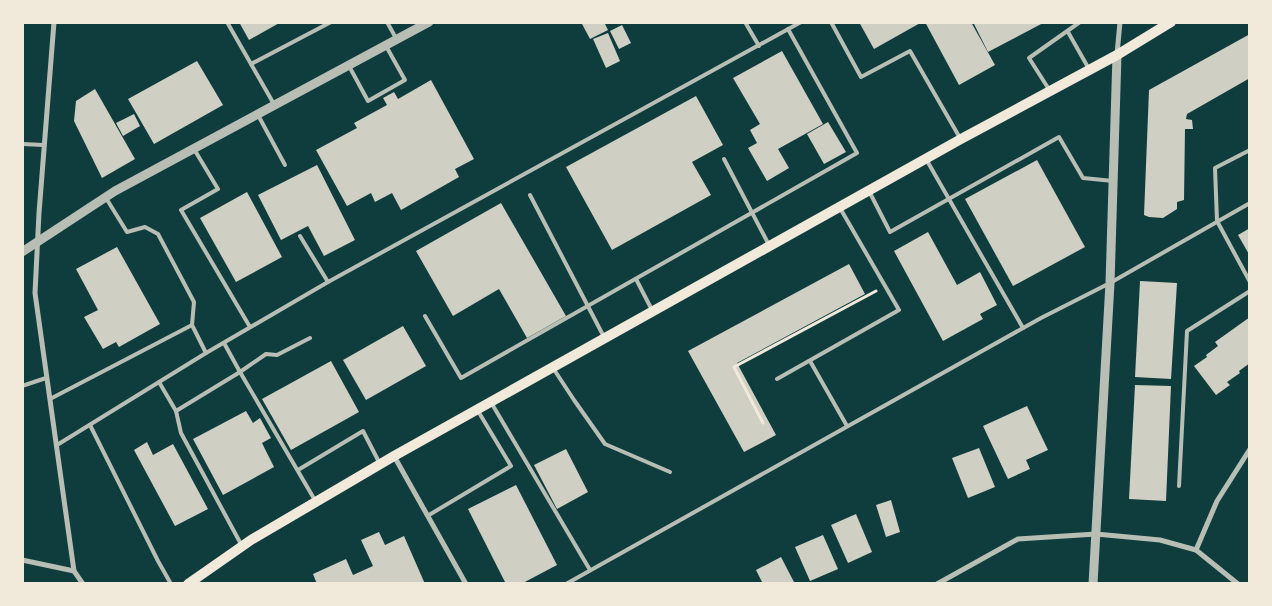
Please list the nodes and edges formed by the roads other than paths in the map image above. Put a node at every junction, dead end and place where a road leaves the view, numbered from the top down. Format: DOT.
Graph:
graph roads {
  1 [pos="54,22"];
  2 [pos="227,22"];
  3 [pos="331,22"];
  4 [pos="387,22"];
  5 [pos="429,22"];
  6 [pos="745,22"];
  7 [pos="801,22"];
  8 [pos="831,22"];
  9 [pos="1080,22"];
  10 [pos="1120,22"];
  11 [pos="1171,22"];
  12 [pos="788,29"];
  13 [pos="1068,32"];
  14 [pos="397,40"];
  15 [pos="386,46"];
  16 [pos="759,46"];
  17 [pos="1117,55"];
  18 [pos="251,64"];
  19 [pos="349,66"];
  20 [pos="1090,69"];
  21 [pos="1050,91"];
  22 [pos="275,106"];
  23 [pos="258,115"];
  24 [pos="961,140"];
  25 [pos="22,144"];
  26 [pos="44,145"];
  27 [pos="194,149"];
  28 [pos="1250,150"];
  29 [pos="724,159"];
  30 [pos="926,159"];
  31 [pos="285,166"];
  32 [pos="1112,181"];
  33 [pos="869,192"];
  34 [pos="530,194"];
  35 [pos="106,198"];
  36 [pos="949,199"];
  37 [pos="1250,203"];
  38 [pos="840,208"];
  39 [pos="752,213"];
  40 [pos="1217,222"];
  41 [pos="300,236"];
  42 [pos="37,244"];
  43 [pos="770,246"];
  44 [pos="22,252"];
  45 [pos="636,279"];
  46 [pos="328,282"];
  47 [pos="1250,282"];
  48 [pos="1110,283"];
  49 [pos="1250,291"];
  50 [pos="588,306"];
  51 [pos="653,312"];
  52 [pos="425,316"];
  53 [pos="192,325"];
  54 [pos="250,327"];
  55 [pos="1023,328"];
  56 [pos="310,338"];
  57 [pos="605,339"];
  58 [pos="224,343"];
  59 [pos="206,353"];
  60 [pos="810,361"];
  61 [pos="553,368"];
  62 [pos="240,372"];
  63 [pos="46,378"];
  64 [pos="777,379"];
  65 [pos="159,382"];
  66 [pos="22,386"];
  67 [pos="49,399"];
  68 [pos="491,402"];
  69 [pos="477,410"];
  70 [pos="176,412"];
  71 [pos="90,425"];
  72 [pos="847,426"];
  73 [pos="57,445"];
  74 [pos="1250,449"];
  75 [pos="394,456"];
  76 [pos="380,464"];
  77 [pos="298,470"];
  78 [pos="670,472"];
  79 [pos="1179,486"];
  80 [pos="316,502"];
  81 [pos="429,515"];
  82 [pos="1096,534"];
  83 [pos="242,546"];
  84 [pos="1196,550"];
  85 [pos="22,560"];
  86 [pos="74,570"];
  87 [pos="590,570"];
  88 [pos="83,584"];
  89 [pos="172,584"];
  90 [pos="188,584"];
  91 [pos="466,584"];
  92 [pos="566,584"];
  93 [pos="937,584"];
  94 [pos="1093,584"];
  95 [pos="1238,584"];
  1 -- 26 [label="street"];
  2 -- 18 [label="lane"];
  3 -- 18 [label="lane"];
  4 -- 14 [label="lane"];
  5 -- 14 [label="street"];
  6 -- 16 [label="lane"];
  7 -- 12 [label="lane"];
  8 -- 24 [label="lane"];
  9 -- 13 [label="lane"];
  10 -- 17 [label="street"];
  11 -- 17 [label="main road"];
  12 -- 16 [label="lane"];
  12 -- 39 [label="lane"];
  13 -- 20 [label="lane"];
  13 -- 21 [label="lane"];
  14 -- 15 [label="street"];
  15 -- 19 [label="street"];
  15 -- 19 [label="lane"];
  16 -- 46 [label="lane"];
  17 -- 20 [label="main road"];
  17 -- 32 [label="street"];
  18 -- 22 [label="lane"];
  19 -- 22 [label="street"];
  20 -- 21 [label="main road"];
  21 -- 24 [label="main road"];
  22 -- 23 [label="street"];
  23 -- 27 [label="street"];
  23 -- 31 [label="lane"];
  24 -- 30 [label="main road"];
  25 -- 26 [label="lane"];
  26 -- 42 [label="street"];
  27 -- 35 [label="street"];
  27 -- 54 [label="lane"];
  28 -- 40 [label="lane"];
  29 -- 39 [label="lane"];
  30 -- 33 [label="main road"];
  30 -- 36 [label="lane"];
  32 -- 36 [label="lane"];
  32 -- 48 [label="street"];
  33 -- 36 [label="lane"];
  33 -- 38 [label="main road"];
  34 -- 50 [label="lane"];
  35 -- 42 [label="street"];
  35 -- 53 [label="lane"];
  36 -- 55 [label="lane"];
  37 -- 40 [label="lane"];
  38 -- 43 [label="main road"];
  38 -- 60 [label="lane"];
  39 -- 43 [label="lane"];
  39 -- 45 [label="lane"];
  40 -- 47 [label="lane"];
  40 -- 48 [label="lane"];
  41 -- 46 [label="lane"];
  42 -- 44 [label="street"];
  42 -- 63 [label="street"];
  43 -- 51 [label="main road"];
  45 -- 50 [label="lane"];
  45 -- 51 [label="lane"];
  46 -- 54 [label="lane"];
  48 -- 55 [label="lane"];
  48 -- 82 [label="street"];
  49 -- 79 [label="lane"];
  50 -- 52 [label="lane"];
  50 -- 57 [label="lane"];
  51 -- 57 [label="main road"];
  53 -- 59 [label="lane"];
  53 -- 67 [label="lane"];
  54 -- 58 [label="lane"];
  55 -- 72 [label="lane"];
  56 -- 62 [label="lane"];
  57 -- 61 [label="main road"];
  58 -- 59 [label="lane"];
  58 -- 62 [label="lane"];
  59 -- 65 [label="lane"];
  60 -- 64 [label="lane"];
  60 -- 72 [label="lane"];
  61 -- 68 [label="main road"];
  61 -- 78 [label="lane"];
  62 -- 70 [label="lane"];
  62 -- 77 [label="lane"];
  63 -- 66 [label="lane"];
  63 -- 67 [label="street"];
  65 -- 70 [label="lane"];
  65 -- 71 [label="lane"];
  67 -- 73 [label="street"];
  68 -- 69 [label="main road"];
  68 -- 87 [label="lane"];
  69 -- 75 [label="main road"];
  69 -- 81 [label="lane"];
  70 -- 83 [label="lane"];
  71 -- 73 [label="lane"];
  71 -- 89 [label="lane"];
  72 -- 87 [label="lane"];
  73 -- 86 [label="street"];
  74 -- 84 [label="street"];
  75 -- 76 [label="main road"];
  75 -- 81 [label="street"];
  76 -- 77 [label="lane"];
  76 -- 80 [label="main road"];
  77 -- 80 [label="lane"];
  80 -- 83 [label="main road"];
  81 -- 91 [label="street"];
  82 -- 84 [label="street"];
  82 -- 93 [label="street"];
  82 -- 94 [label="street"];
  83 -- 90 [label="main road"];
  84 -- 95 [label="street"];
  85 -- 86 [label="street"];
  86 -- 88 [label="street"];
  87 -- 92 [label="lane"];
}
